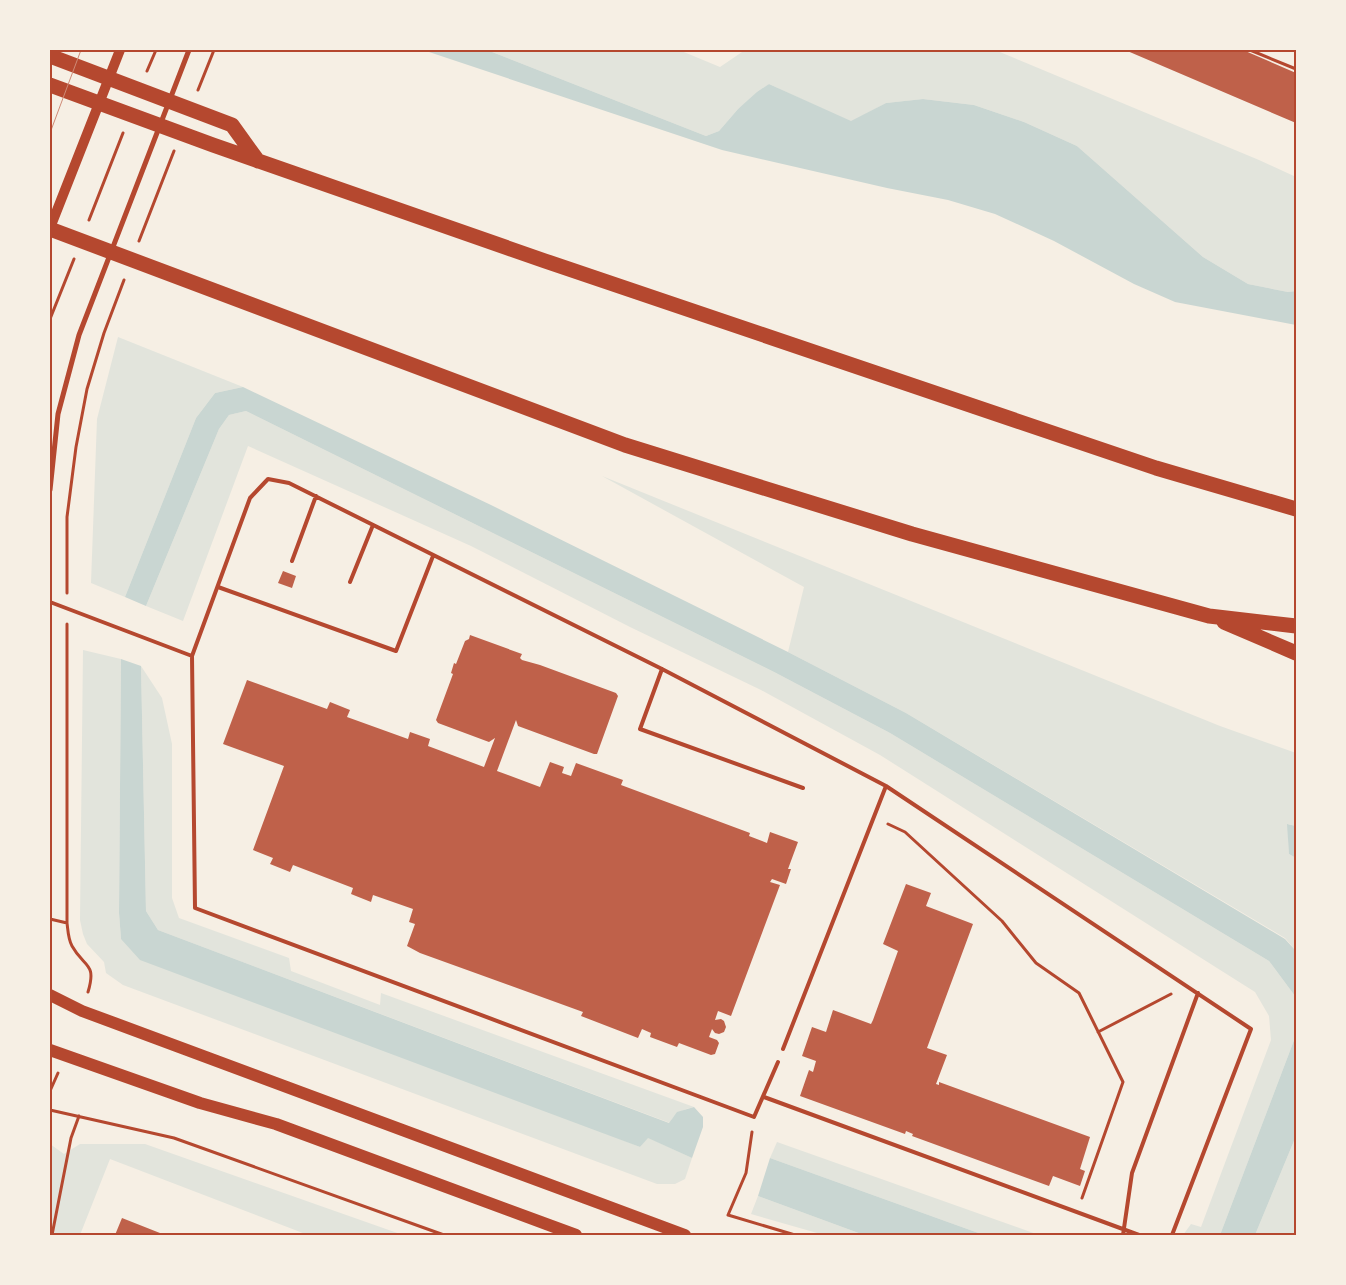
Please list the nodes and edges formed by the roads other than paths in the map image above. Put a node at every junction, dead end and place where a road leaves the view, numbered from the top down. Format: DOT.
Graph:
graph roads {
  1 [pos="120,50"];
  2 [pos="189,50"];
  3 [pos="50,56"];
  4 [pos="50,85"];
  5 [pos="258,161"];
  6 [pos="50,228"];
  7 [pos="50,490"];
  8 [pos="316,496"];
  9 [pos="1296,509"];
  10 [pos="373,525"];
  11 [pos="433,556"];
  12 [pos="292,561"];
  13 [pos="350,582"];
  14 [pos="218,588"];
  15 [pos="50,602"];
  16 [pos="1209,616"];
  17 [pos="1296,626"];
  18 [pos="1296,653"];
  19 [pos="192,656"];
  20 [pos="662,669"];
  21 [pos="886,786"];
  22 [pos="803,788"];
  23 [pos="50,994"];
  24 [pos="1198,994"];
  25 [pos="783,1049"];
  26 [pos="50,1050"];
  27 [pos="778,1062"];
  28 [pos="764,1096"];
  29 [pos="1124,1233"];
  30 [pos="576,1235"];
  31 [pos="685,1235"];
  32 [pos="1139,1235"];
  33 [pos="1172,1235"];
  1 -- 6 [label="main road"];
  2 -- 7 [label="street"];
  3 -- 5 [label="highway"];
  4 -- 5 [label="highway"];
  5 -- 9 [label="highway"];
  6 -- 16 [label="highway"];
  8 -- 10 [label="lane"];
  8 -- 12 [label="lane"];
  8 -- 14 [label="lane"];
  10 -- 11 [label="lane"];
  10 -- 13 [label="lane"];
  11 -- 14 [label="lane"];
  11 -- 20 [label="lane"];
  14 -- 19 [label="lane"];
  15 -- 19 [label="lane"];
  16 -- 17 [label="highway"];
  16 -- 18 [label="highway"];
  19 -- 28 [label="lane"];
  20 -- 21 [label="lane"];
  20 -- 22 [label="lane"];
  21 -- 24 [label="lane"];
  21 -- 25 [label="lane"];
  23 -- 31 [label="main road"];
  24 -- 29 [label="lane"];
  24 -- 33 [label="lane"];
  26 -- 30 [label="main road"];
  27 -- 28 [label="lane"];
  28 -- 29 [label="lane"];
  29 -- 32 [label="lane"];
}
